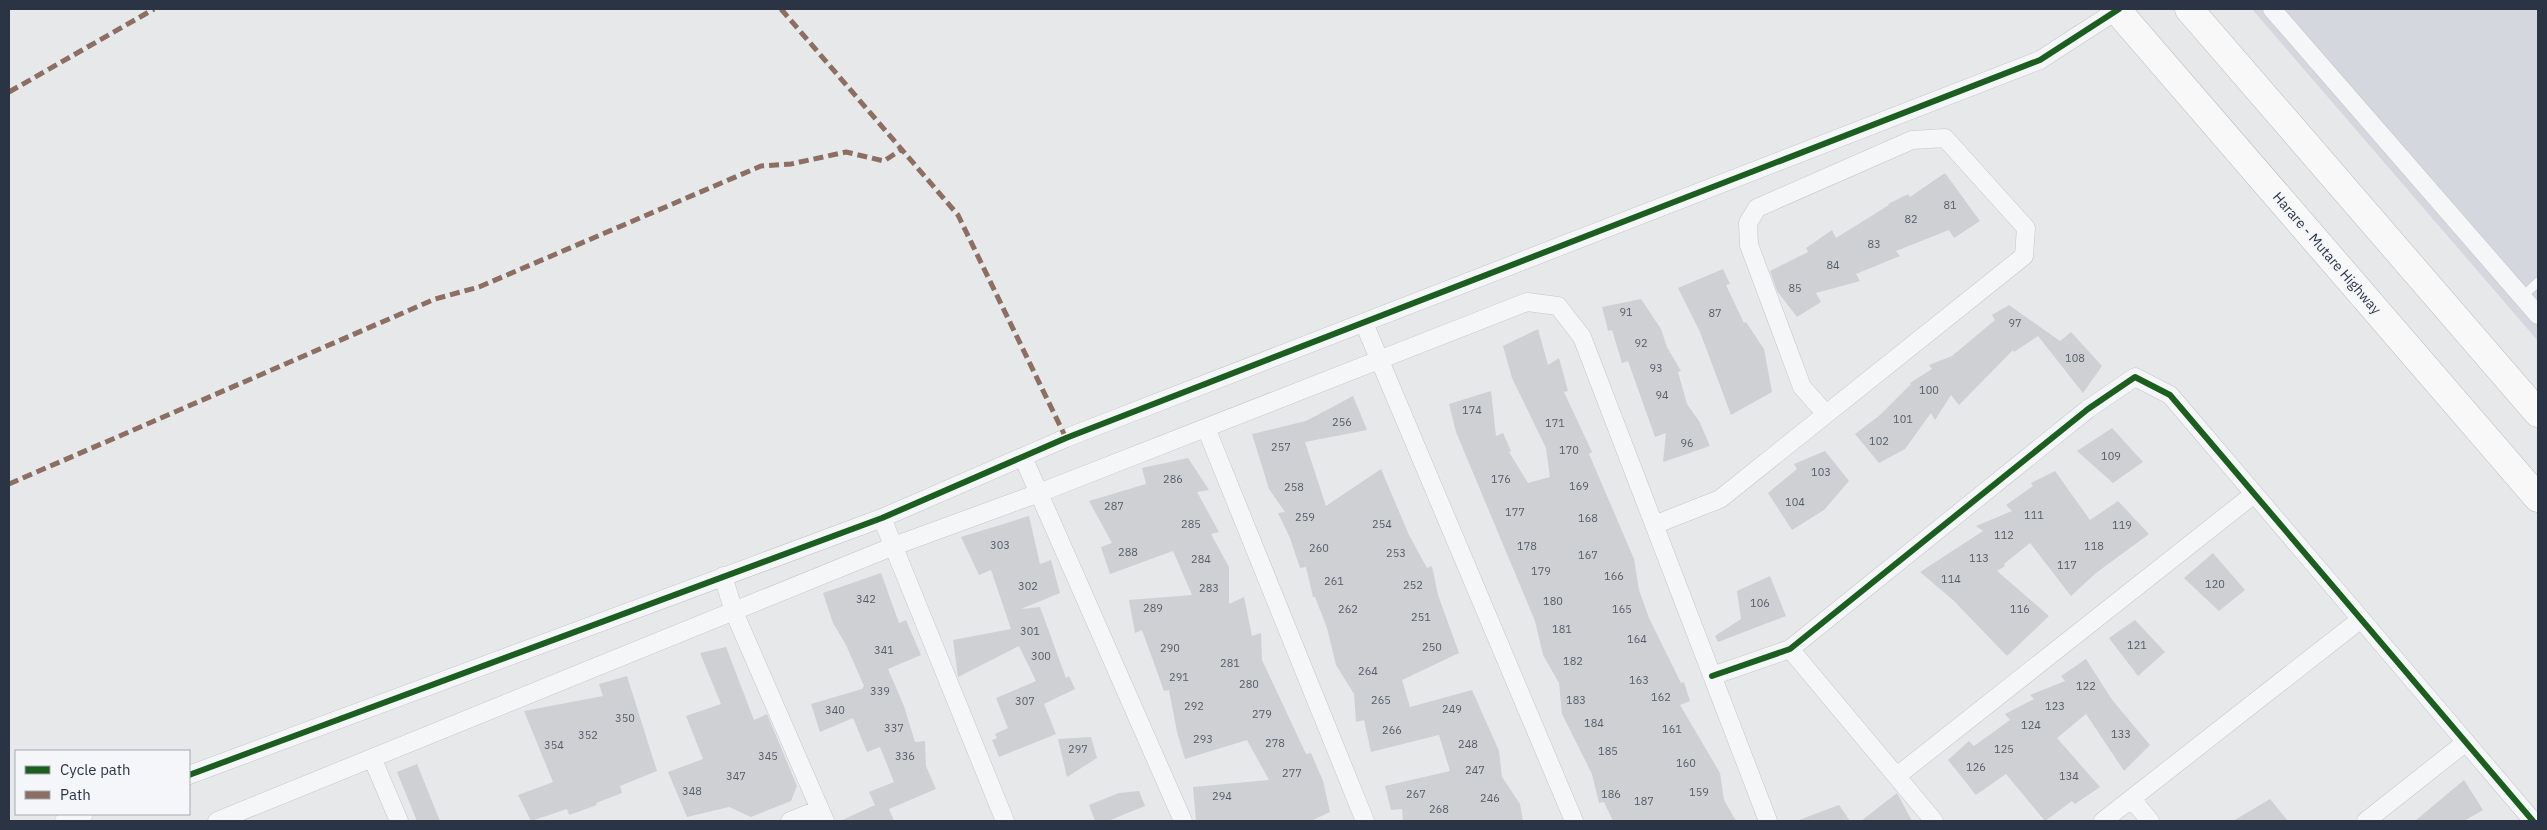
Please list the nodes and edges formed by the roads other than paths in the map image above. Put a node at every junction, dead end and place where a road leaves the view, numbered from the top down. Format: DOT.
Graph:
graph roads {
  1 [pos="2118,9"];
  2 [pos="2189,9"];
  3 [pos="2272,9"];
  4 [pos="2538,282"];
  5 [pos="2522,297"];
  6 [pos="2538,315"];
  7 [pos="1364,323"];
  8 [pos="1380,360"];
  9 [pos="2538,413"];
  10 [pos="1826,414"];
  11 [pos="1206,428"];
  12 [pos="1023,456"];
  13 [pos="1040,493"];
  14 [pos="2254,494"];
  15 [pos="2538,498"];
  16 [pos="882,518"];
  17 [pos="1654,525"];
  18 [pos="894,546"];
  19 [pos="723,576"];
  20 [pos="734,612"];
  21 [pos="2361,619"];
  22 [pos="1790,649"];
  23 [pos="1712,676"];
  24 [pos="2466,742"];
  25 [pos="373,760"];
  26 [pos="190,775"];
  27 [pos="1897,776"];
  28 [pos="2132,799"];
  29 [pos="81,815"];
  30 [pos="823,815"];
  31 [pos="64,821"];
  32 [pos="217,821"];
  33 [pos="399,821"];
  34 [pos="790,821"];
  35 [pos="1005,821"];
  36 [pos="1183,821"];
  37 [pos="1365,821"];
  38 [pos="1574,821"];
  39 [pos="1768,821"];
  40 [pos="1934,821"];
  41 [pos="2103,821"];
  42 [pos="2150,821"];
  43 [pos="2366,821"];
  44 [pos="2533,821"];
  1 -- 7 [label="street"];
  1 -- 15 [label="highway, Harare - Mutare Highway"];
  2 -- 9 [label="highway"];
  3 -- 5 [label="street"];
  4 -- 5 [label="lane"];
  5 -- 6 [label="street"];
  7 -- 8 [label="street"];
  7 -- 12 [label="street"];
  8 -- 11 [label="street"];
  8 -- 17 [label="street"];
  8 -- 38 [label="street"];
  10 -- 10 [label="street"];
  10 -- 17 [label="street"];
  11 -- 13 [label="street"];
  11 -- 37 [label="street"];
  12 -- 13 [label="street"];
  12 -- 16 [label="street"];
  13 -- 18 [label="street"];
  13 -- 36 [label="street"];
  14 -- 21 [label="street"];
  14 -- 22 [label="street"];
  14 -- 27 [label="street"];
  16 -- 18 [label="street"];
  16 -- 19 [label="street"];
  17 -- 23 [label="street"];
  18 -- 20 [label="street"];
  18 -- 35 [label="street"];
  19 -- 20 [label="street"];
  19 -- 26 [label="street"];
  20 -- 25 [label="street"];
  20 -- 30 [label="street"];
  21 -- 24 [label="street"];
  21 -- 28 [label="street"];
  22 -- 23 [label="street"];
  22 -- 27 [label="street"];
  23 -- 39 [label="street"];
  24 -- 43 [label="street"];
  24 -- 44 [label="street"];
  25 -- 32 [label="street"];
  25 -- 33 [label="street"];
  27 -- 40 [label="street"];
  28 -- 41 [label="street"];
  28 -- 42 [label="street"];
  29 -- 31 [label="street"];
  30 -- 34 [label="street"];
}
